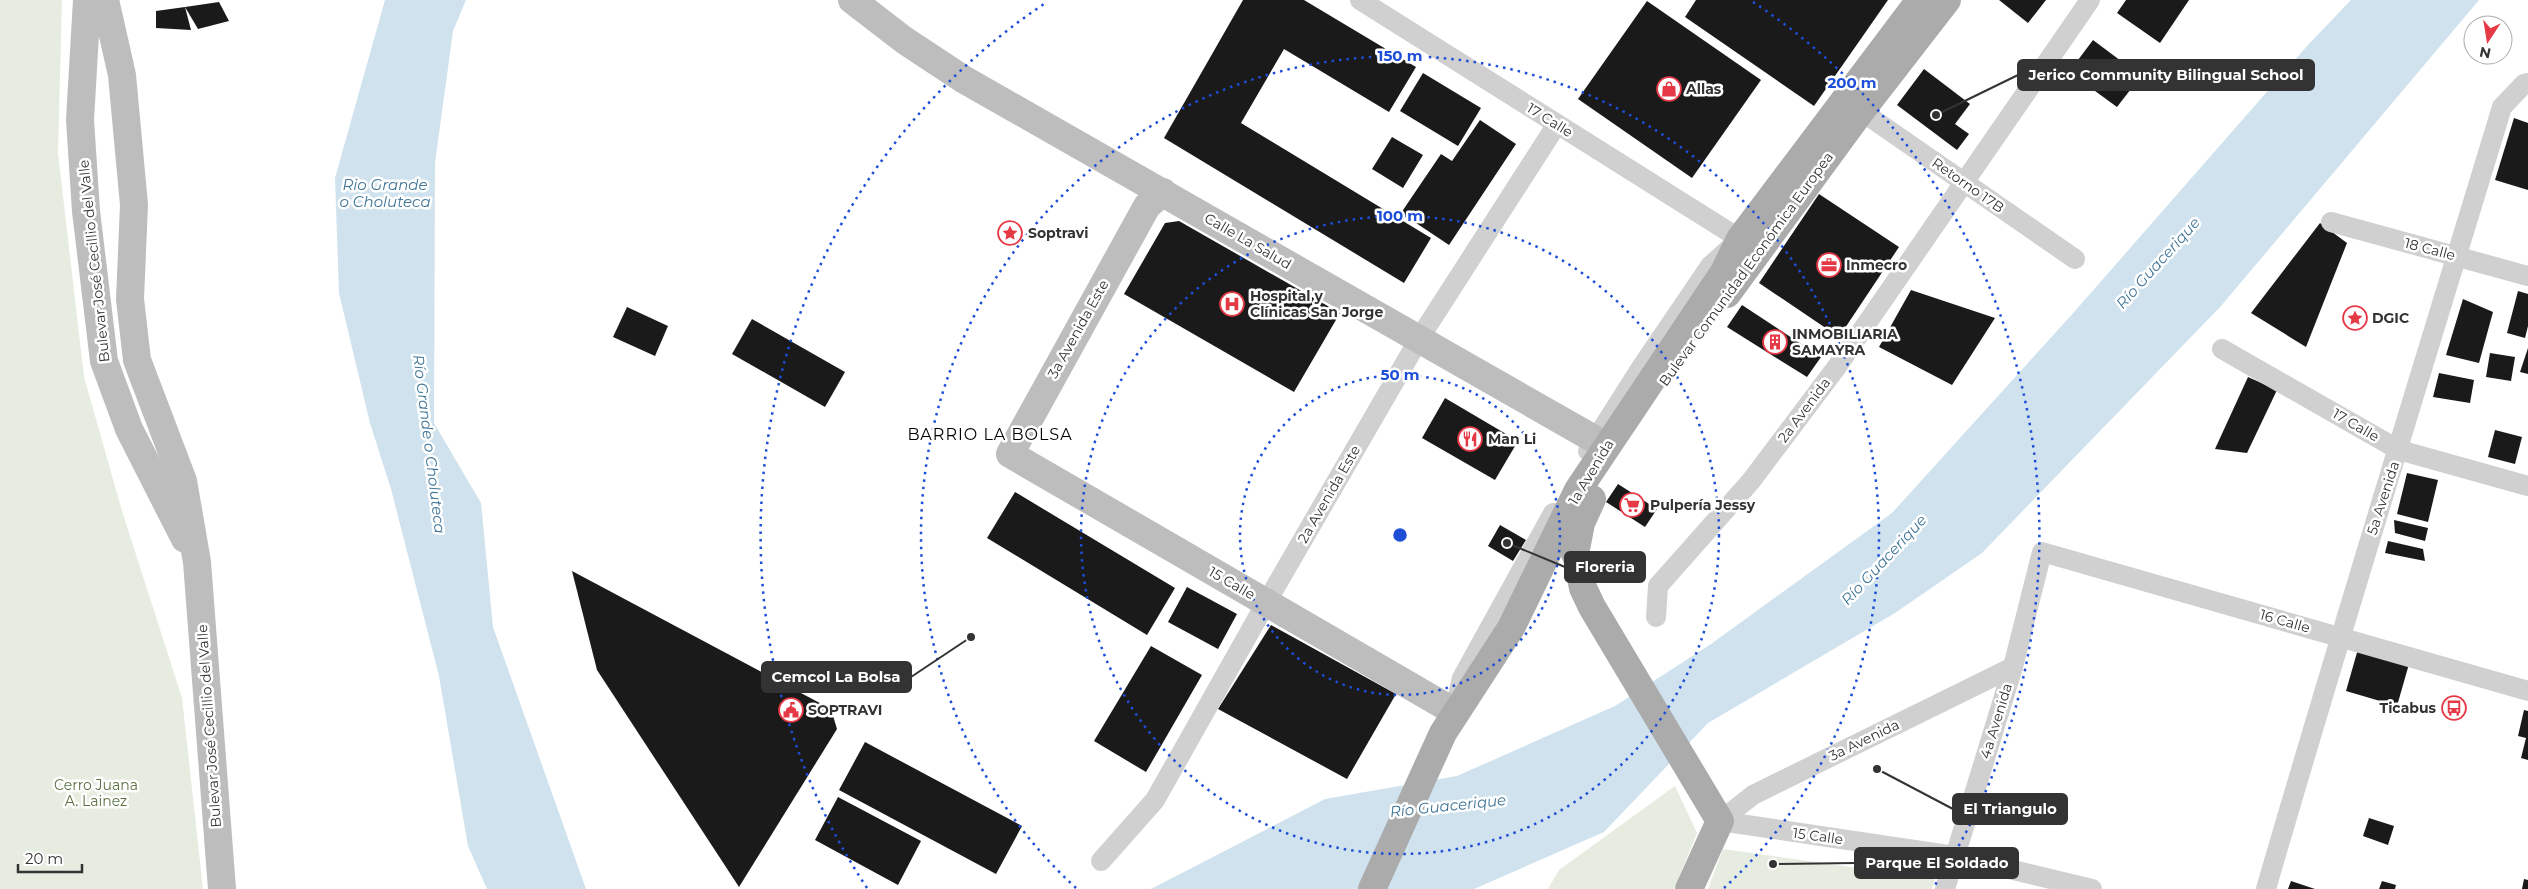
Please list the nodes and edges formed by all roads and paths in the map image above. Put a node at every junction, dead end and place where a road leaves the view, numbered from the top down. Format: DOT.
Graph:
graph roads {
  1 [pos="88,0"];
  2 [pos="105,0"];
  3 [pos="852,0"];
  4 [pos="1360,0"];
  5 [pos="1920,0"];
  6 [pos="1947,0"];
  7 [pos="2090,0"];
  8 [pos="2528,83"];
  9 [pos="1861,112"];
  10 [pos="1556,124"];
  11 [pos="1964,182"];
  12 [pos="1152,193"];
  13 [pos="2331,222"];
  14 [pos="1740,238"];
  15 [pos="2457,257"];
  16 [pos="2075,260"];
  17 [pos="2528,276"];
  18 [pos="1419,339"];
  19 [pos="2222,349"];
  20 [pos="1594,439"];
  21 [pos="2398,450"];
  22 [pos="1010,454"];
  23 [pos="2528,486"];
  24 [pos="159,491"];
  25 [pos="2042,552"];
  26 [pos="1575,554"];
  27 [pos="197,562"];
  28 [pos="1266,603"];
  29 [pos="1656,617"];
  30 [pos="2339,636"];
  31 [pos="2013,667"];
  32 [pos="2528,692"];
  33 [pos="1449,722"];
  34 [pos="1720,822"];
  35 [pos="1954,856"];
  36 [pos="1101,861"];
  37 [pos="222,889"];
  38 [pos="1372,889"];
  39 [pos="1689,889"];
  40 [pos="1945,889"];
  41 [pos="2092,889"];
  42 [pos="2266,889"];
  1 -- 24 [label="main road"];
  1 -- 24 [label="main road, Bulevar José Cecillio del Valle"];
  2 -- 27 [label="main road, Bulevar José Cecillio del Valle"];
  3 -- 12 [label="main road, Calle La Salud"];
  4 -- 10 [label="street, 17 Calle"];
  5 -- 14 [label="main road, Bulevar Comunidad Económica Europea"];
  6 -- 9 [label="main road, Bulevar Comunidad Económica Europea"];
  7 -- 11 [label="street, 2a Avenida"];
  8 -- 15 [label="street, 5a Avenida"];
  9 -- 11 [label="street, Retorno 17B"];
  9 -- 26 [label="main road, Bulevar Comunidad Económica Europea"];
  10 -- 14 [label="street, 17 Calle"];
  10 -- 18 [label="street, 2a Avenida Este"];
  11 -- 16 [label="street, Retorno 17B"];
  11 -- 29 [label="street, 2a Avenida"];
  12 -- 18 [label="main road, Calle La Salud"];
  12 -- 22 [label="main road, 3a Avenida Este"];
  13 -- 15 [label="street, 18 Calle"];
  14 -- 20 [label="street, Bulevar Comunidad Económica Europea"];
  14 -- 33 [label="main road, 1a Avenida"];
  15 -- 17 [label="street, 18 Calle"];
  15 -- 21 [label="street, 5a Avenida"];
  18 -- 20 [label="main road, Calle La Salud"];
  18 -- 28 [label="street, 2a Avenida Este"];
  19 -- 21 [label="street, 17 Calle"];
  20 -- 26 [label="main road"];
  20 -- 33 [label="street, 1a Avenida"];
  21 -- 23 [label="street, 17 Calle"];
  21 -- 30 [label="street, 5a Avenida"];
  22 -- 28 [label="main road, 15 Calle"];
  24 -- 27 [label="main road, Bulevar José Cecillio del Valle"];
  25 -- 30 [label="street, 16 Calle"];
  25 -- 31 [label="street, 4a Avenida"];
  26 -- 34 [label="main road"];
  27 -- 37 [label="main road, Bulevar José Cecillio del Valle"];
  28 -- 33 [label="main road, 15 Calle"];
  28 -- 36 [label="street, 2a Avenida Este"];
  30 -- 32 [label="street, 16 Calle"];
  30 -- 42 [label="street, 5a Avenida"];
  31 -- 34 [label="street, 3a Avenida"];
  31 -- 35 [label="street, 4a Avenida"];
  33 -- 38 [label="main road, 1a Avenida"];
  34 -- 35 [label="street, 15 Calle"];
  34 -- 39 [label="main road, 3a Avenida"];
  35 -- 40 [label="street, 4a Avenida"];
  35 -- 41 [label="street, 15 Calle"];
}
